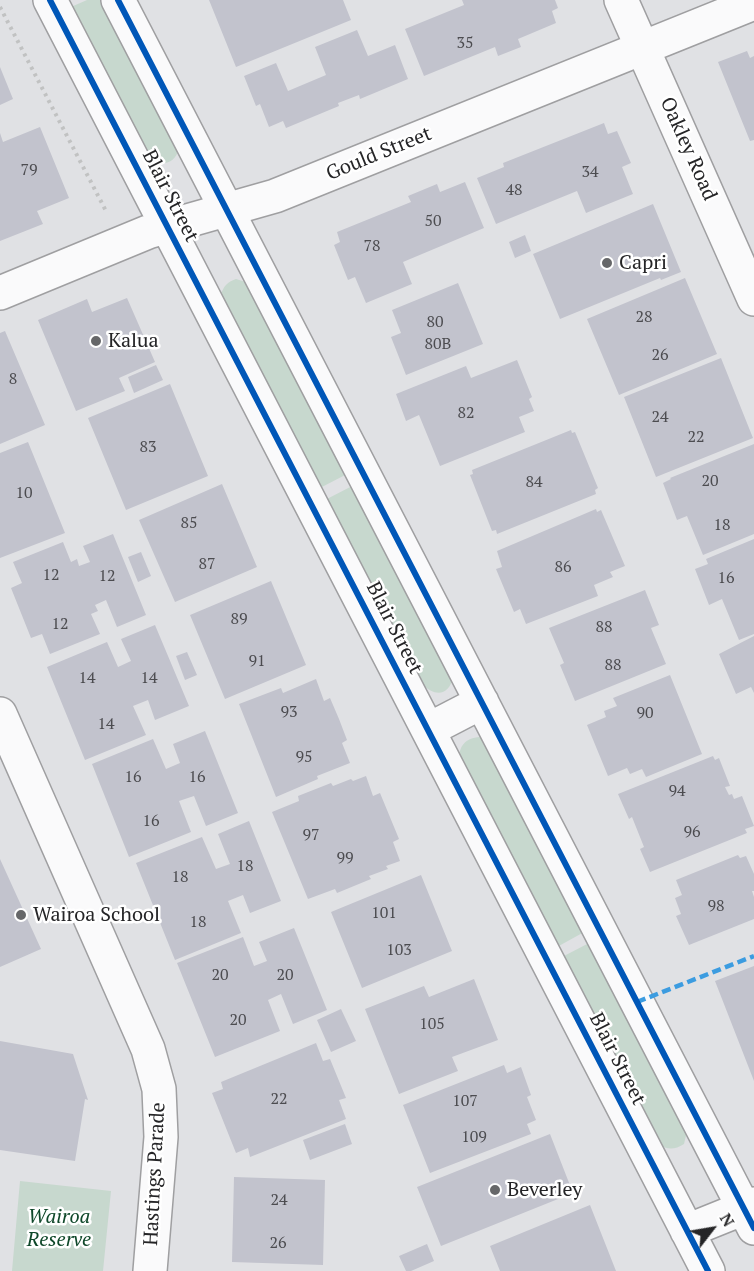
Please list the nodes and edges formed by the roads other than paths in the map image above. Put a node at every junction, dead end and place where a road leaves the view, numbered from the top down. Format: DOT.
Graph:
graph roads {
  1 [pos="50,0"];
  2 [pos="118,0"];
  3 [pos="621,0"];
  4 [pos="754,3"];
  5 [pos="643,49"];
  6 [pos="227,211"];
  7 [pos="167,227"];
  8 [pos="0,292"];
  9 [pos="754,299"];
  10 [pos="482,702"];
  11 [pos="0,714"];
  12 [pos="428,730"];
  13 [pos="751,1214"];
  14 [pos="687,1231"];
  15 [pos="150,1271"];
  16 [pos="708,1271"];
  1 -- 7 [label="street, Blair Street"];
  2 -- 6 [label="street"];
  3 -- 5 [label="street, Oakley Road"];
  4 -- 5 [label="street, Gould Street"];
  5 -- 6 [label="street, Gould Street"];
  5 -- 9 [label="street, Oakley Road"];
  6 -- 7 [label="street, Gould Street"];
  6 -- 10 [label="street"];
  7 -- 8 [label="street, Gould Street"];
  7 -- 12 [label="street, Blair Street"];
  10 -- 12 [label="street"];
  10 -- 13 [label="street"];
  11 -- 15 [label="street, Hastings Parade"];
  12 -- 14 [label="street, Blair Street"];
  13 -- 14 [label="street"];
  14 -- 16 [label="street, Blair Street"];
}
